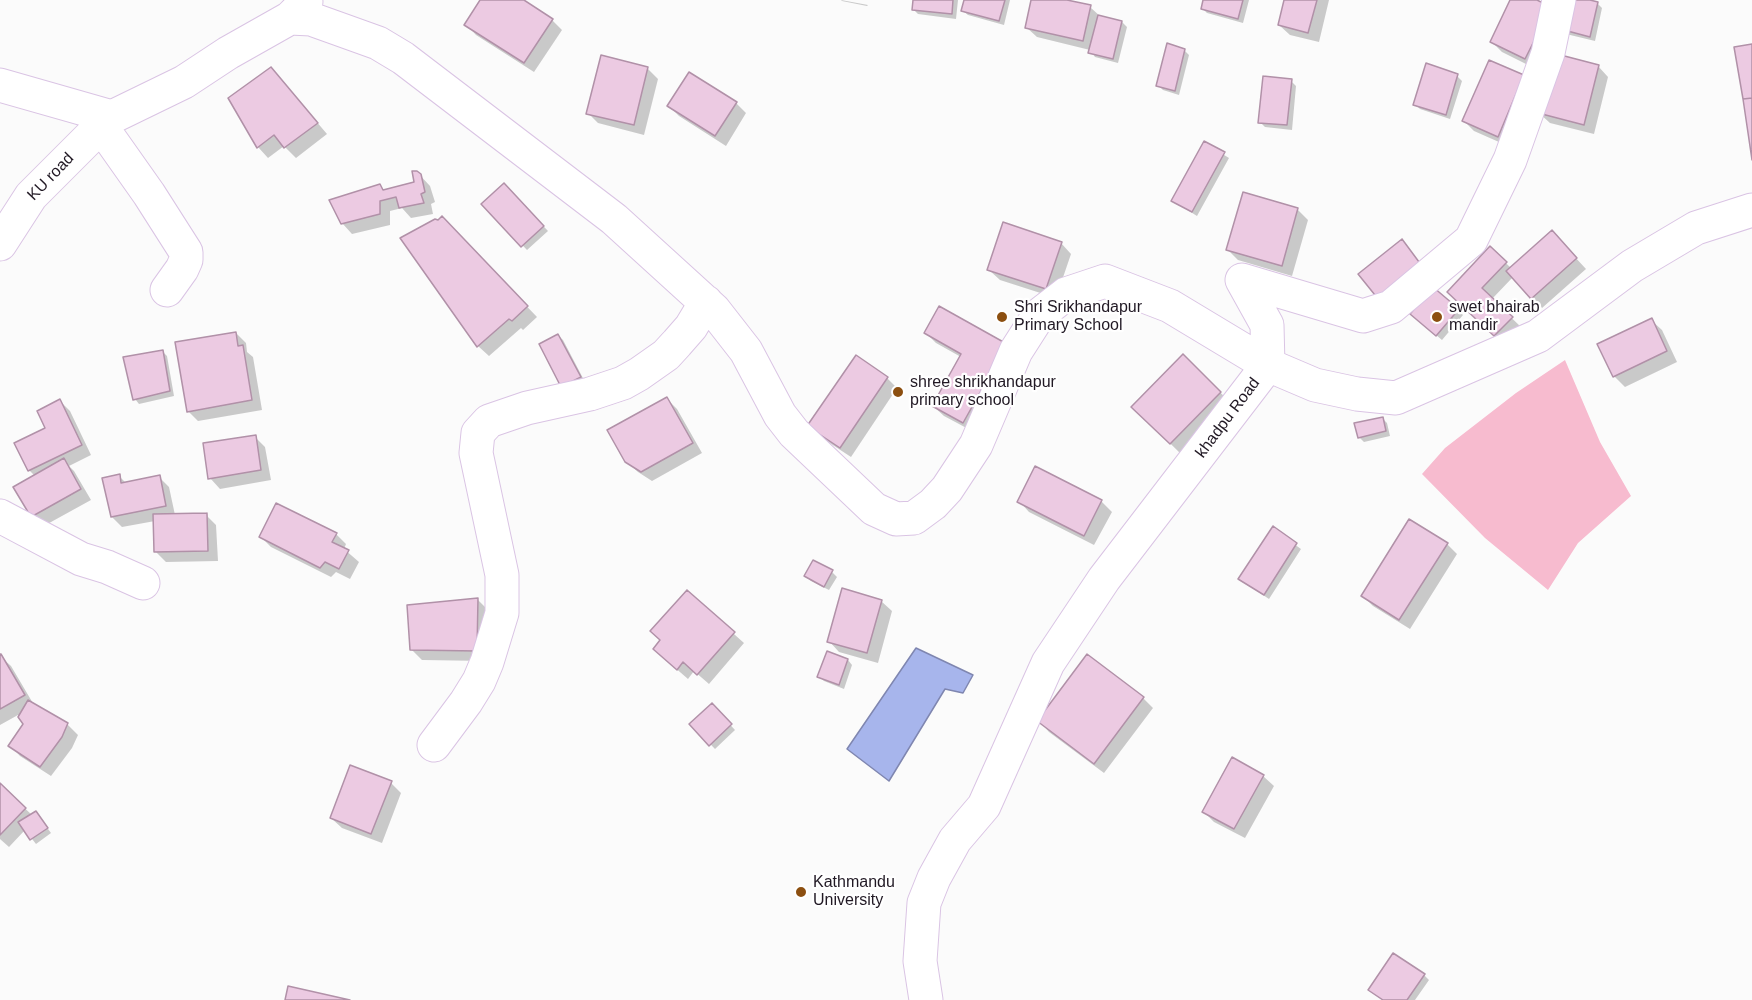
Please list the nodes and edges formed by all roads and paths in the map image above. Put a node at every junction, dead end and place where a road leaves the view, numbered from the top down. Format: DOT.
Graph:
graph roads {
  1 [pos="1559,0"];
  2 [pos="299,9"];
  3 [pos="0,85"];
  4 [pos="107,122"];
  5 [pos="1752,210"];
  6 [pos="0,244"];
  7 [pos="167,290"];
  8 [pos="706,302"];
  9 [pos="1268,365"];
  10 [pos="0,516"];
  11 [pos="143,583"];
  12 [pos="434,745"];
  13 [pos="926,1000"];
  1 -- 9 [label="street, khadpu Road"];
  2 -- 4 [label="street, KU road"];
  2 -- 8 [label="street"];
  3 -- 4 [label="street"];
  4 -- 6 [label="street, KU road"];
  4 -- 7 [label="street"];
  5 -- 9 [label="street"];
  8 -- 9 [label="street"];
  8 -- 12 [label="street"];
  9 -- 13 [label="street, khadpu Road"];
  10 -- 11 [label="street"];
}
